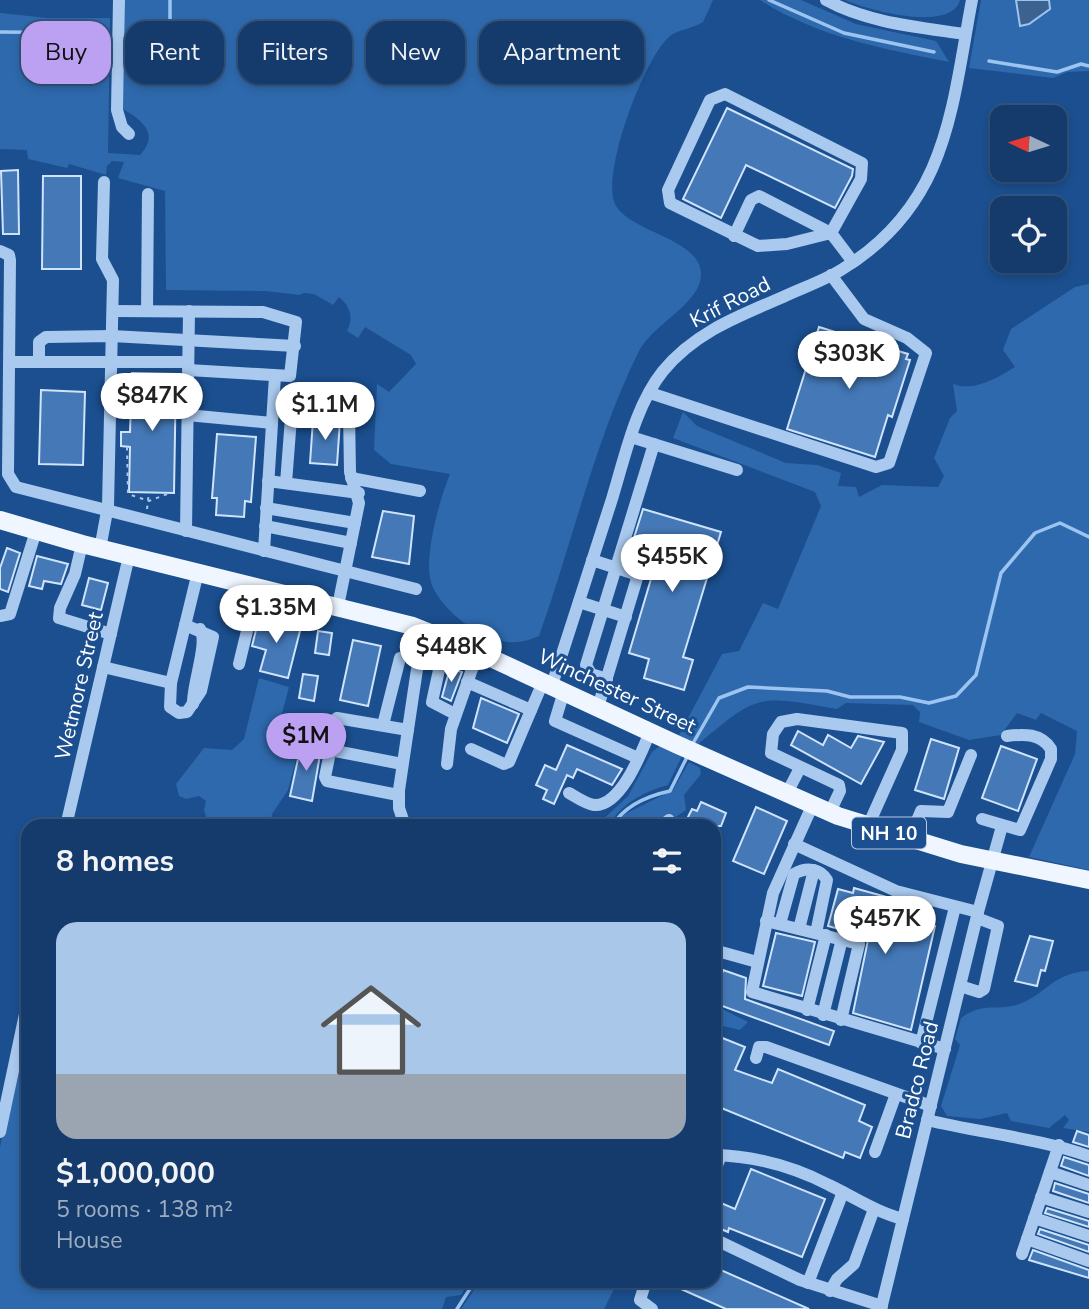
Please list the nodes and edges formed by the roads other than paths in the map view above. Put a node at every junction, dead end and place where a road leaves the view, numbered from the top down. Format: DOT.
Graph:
graph roads {
  1 [pos="119,0"];
  2 [pos="826,0"];
  3 [pos="972,0"];
  4 [pos="965,34"];
  5 [pos="129,134"];
  6 [pos="104,182"];
  7 [pos="148,194"];
  8 [pos="831,233"];
  9 [pos="734,236"];
  10 [pos="0,251"];
  11 [pos="853,261"];
  12 [pos="831,275"];
  13 [pos="113,311"];
  14 [pos="147,311"];
  15 [pos="189,311"];
  16 [pos="112,336"];
  17 [pos="189,338"];
  18 [pos="295,346"];
  19 [pos="9,362"];
  20 [pos="38,362"];
  21 [pos="112,362"];
  22 [pos="188,366"];
  23 [pos="275,376"];
  24 [pos="650,393"];
  25 [pos="274,404"];
  26 [pos="292,405"];
  27 [pos="187,415"];
  28 [pos="272,423"];
  29 [pos="631,437"];
  30 [pos="654,444"];
  31 [pos="4,465"];
  32 [pos="737,470"];
  33 [pos="351,478"];
  34 [pos="268,481"];
  35 [pos="286,483"];
  36 [pos="420,491"];
  37 [pos="359,493"];
  38 [pos="267,508"];
  39 [pos="108,511"];
  40 [pos="0,520"];
  41 [pos="355,523"];
  42 [pos="265,526"];
  43 [pos="36,531"];
  44 [pos="186,531"];
  45 [pos="351,543"];
  46 [pos="82,544"];
  47 [pos="100,549"];
  48 [pos="264,551"];
  49 [pos="129,555"];
  50 [pos="592,560"];
  51 [pos="617,568"];
  52 [pos="198,572"];
  53 [pos="346,572"];
  54 [pos="258,586"];
  55 [pos="416,589"];
  56 [pos="579,602"];
  57 [pos="338,606"];
  58 [pos="604,609"];
  59 [pos="0,615"];
  60 [pos="626,617"];
  61 [pos="185,625"];
  62 [pos="422,629"];
  63 [pos="111,634"];
  64 [pos="446,638"];
  65 [pos="478,652"];
  66 [pos="400,658"];
  67 [pos="239,664"];
  68 [pos="103,667"];
  69 [pos="607,679"];
  70 [pos="467,682"];
  71 [pos="171,683"];
  72 [pos="553,686"];
  73 [pos="598,708"];
  74 [pos="531,710"];
  75 [pos="455,714"];
  76 [pos="383,725"];
  77 [pos="408,730"];
  78 [pos="650,732"];
  79 [pos="1007,736"];
  80 [pos="471,749"];
  81 [pos="330,750"];
  82 [pos="971,755"];
  83 [pos="638,758"];
  84 [pos="402,764"];
  85 [pos="447,764"];
  86 [pos="800,768"];
  87 [pos="569,793"];
  88 [pos="787,793"];
  89 [pos="398,795"];
  90 [pos="813,804"];
  91 [pos="830,812"];
  92 [pos="982,818"];
  93 [pos="68,819"];
  94 [pos="403,819"];
  95 [pos="868,826"];
  96 [pos="1002,826"];
  97 [pos="909,839"];
  98 [pos="794,845"];
  99 [pos="992,861"];
  100 [pos="814,870"];
  101 [pos="1089,880"];
  102 [pos="955,907"];
  103 [pos="977,915"];
  104 [pos="766,921"];
  105 [pos="780,924"];
  106 [pos="799,929"];
  107 [pos="821,934"];
  108 [pos="842,939"];
  109 [pos="721,952"];
  110 [pos="757,962"];
  111 [pos="960,986"];
  112 [pos="807,1010"];
  113 [pos="823,1015"];
  114 [pos="841,1020"];
  115 [pos="21,1034"];
  116 [pos="921,1043"];
  117 [pos="945,1049"];
  118 [pos="755,1058"];
  119 [pos="896,1094"];
  120 [pos="931,1106"];
  121 [pos="928,1120"];
  122 [pos="0,1132"];
  123 [pos="1059,1145"];
  124 [pos="875,1152"];
  125 [pos="721,1155"];
  126 [pos="1089,1156"];
  127 [pos="1050,1172"];
  128 [pos="1089,1185"];
  129 [pos="843,1192"];
  130 [pos="1041,1197"];
  131 [pos="874,1209"];
  132 [pos="1089,1212"];
  133 [pos="1034,1218"];
  134 [pos="903,1219"];
  135 [pos="1089,1236"];
  136 [pos="1027,1239"];
  137 [pos="721,1242"];
  138 [pos="1022,1254"];
  139 [pos="1089,1261"];
  140 [pos="808,1283"];
  141 [pos="644,1288"];
  142 [pos="830,1291"];
  143 [pos="882,1308"];
  144 [pos="652,1309"];
  1 -- 5 [label="street"];
  2 -- 4 [label="street"];
  3 -- 4 [label="street, Krif Road"];
  4 -- 11 [label="street, Krif Road"];
  6 -- 13 [label="street"];
  7 -- 14 [label="street"];
  8 -- 9 [label="street"];
  8 -- 9 [label="street"];
  8 -- 9 [label="street"];
  8 -- 11 [label="street"];
  10 -- 19 [label="street"];
  11 -- 12 [label="street, Krif Road"];
  12 -- 24 [label="street, Krif Road"];
  12 -- 24 [label="street"];
  13 -- 14 [label="street"];
  13 -- 16 [label="street"];
  14 -- 15 [label="street"];
  15 -- 17 [label="street"];
  15 -- 18 [label="street"];
  16 -- 17 [label="street"];
  16 -- 20 [label="street"];
  16 -- 21 [label="street"];
  17 -- 18 [label="street"];
  17 -- 22 [label="street"];
  18 -- 23 [label="street"];
  19 -- 20 [label="street"];
  19 -- 31 [label="street"];
  20 -- 21 [label="street"];
  21 -- 22 [label="street"];
  21 -- 39 [label="street"];
  22 -- 23 [label="street"];
  22 -- 27 [label="street"];
  23 -- 25 [label="street"];
  24 -- 29 [label="street, Krif Road"];
  25 -- 26 [label="street"];
  25 -- 28 [label="street"];
  26 -- 33 [label="street"];
  26 -- 35 [label="street"];
  27 -- 28 [label="street"];
  27 -- 44 [label="street"];
  28 -- 34 [label="street"];
  29 -- 30 [label="street"];
  29 -- 50 [label="street, Krif Road"];
  30 -- 32 [label="street"];
  30 -- 51 [label="street"];
  31 -- 39 [label="street"];
  33 -- 36 [label="street"];
  33 -- 37 [label="street"];
  34 -- 35 [label="street"];
  34 -- 38 [label="street"];
  35 -- 37 [label="street"];
  37 -- 41 [label="street"];
  38 -- 41 [label="street"];
  38 -- 42 [label="street"];
  39 -- 44 [label="street"];
  39 -- 47 [label="street"];
  40 -- 43 [label="main road, Winchester Street / NH 10"];
  41 -- 45 [label="street"];
  42 -- 45 [label="street"];
  42 -- 48 [label="street"];
  43 -- 46 [label="main road, Winchester Street / NH 10"];
  43 -- 59 [label="street"];
  44 -- 48 [label="street"];
  45 -- 53 [label="street"];
  46 -- 47 [label="main road, Winchester Street / NH 10"];
  46 -- 63 [label="street"];
  47 -- 49 [label="main road, Winchester Street / NH 10"];
  48 -- 53 [label="street"];
  49 -- 52 [label="main road, Winchester Street / NH 10"];
  49 -- 63 [label="street, Wetmore Street"];
  50 -- 51 [label="street"];
  50 -- 56 [label="street, Krif Road"];
  51 -- 58 [label="street"];
  51 -- 60 [label="street"];
  52 -- 54 [label="main road, Winchester Street / NH 10"];
  52 -- 61 [label="street"];
  53 -- 55 [label="street"];
  53 -- 57 [label="street"];
  54 -- 57 [label="main road, Winchester Street / NH 10"];
  54 -- 67 [label="street"];
  56 -- 58 [label="street"];
  56 -- 72 [label="street, Krif Road"];
  57 -- 62 [label="main road, Winchester Street / NH 10"];
  58 -- 60 [label="street"];
  58 -- 69 [label="street"];
  60 -- 69 [label="street"];
  61 -- 71 [label="street"];
  61 -- 71 [label="street"];
  62 -- 64 [label="main road, Winchester Street / NH 10"];
  62 -- 77 [label="street"];
  63 -- 68 [label="street, Wetmore Street"];
  64 -- 65 [label="main road, Winchester Street / NH 10"];
  64 -- 75 [label="street"];
  65 -- 70 [label="street"];
  65 -- 72 [label="main road, Winchester Street / NH 10"];
  66 -- 76 [label="street"];
  68 -- 71 [label="street"];
  68 -- 93 [label="street, Wetmore Street"];
  69 -- 73 [label="street"];
  70 -- 74 [label="street"];
  70 -- 75 [label="street"];
  72 -- 73 [label="main road, Winchester Street / NH 10"];
  72 -- 74 [label="street"];
  72 -- 83 [label="street"];
  73 -- 78 [label="main road, Winchester Street / NH 10"];
  74 -- 80 [label="street"];
  75 -- 85 [label="street"];
  76 -- 77 [label="street"];
  76 -- 81 [label="street"];
  77 -- 84 [label="street"];
  78 -- 83 [label="street"];
  78 -- 88 [label="main road, Winchester Street / NH 10"];
  79 -- 96 [label="street"];
  81 -- 84 [label="street"];
  81 -- 89 [label="street"];
  82 -- 97 [label="street"];
  83 -- 87 [label="street"];
  84 -- 89 [label="street"];
  86 -- 88 [label="street"];
  86 -- 91 [label="street"];
  86 -- 95 [label="street"];
  88 -- 90 [label="main road, Winchester Street / NH 10"];
  89 -- 94 [label="street"];
  90 -- 91 [label="main road, Winchester Street / NH 10"];
  90 -- 98 [label="street"];
  91 -- 95 [label="main road, Winchester Street / NH 10"];
  92 -- 96 [label="street"];
  95 -- 97 [label="main road, Winchester Street / NH 10"];
  96 -- 99 [label="street, Bradco Road"];
  97 -- 99 [label="main road, Winchester Street / NH 10"];
  98 -- 102 [label="street"];
  98 -- 104 [label="street"];
  99 -- 101 [label="main road, Winchester Street / NH 10"];
  99 -- 103 [label="street, Bradco Road"];
  100 -- 105 [label="street"];
  100 -- 106 [label="street"];
  100 -- 107 [label="street"];
  102 -- 103 [label="street"];
  102 -- 116 [label="street"];
  103 -- 111 [label="street, Bradco Road"];
  103 -- 111 [label="street"];
  104 -- 105 [label="street"];
  104 -- 110 [label="street"];
  105 -- 106 [label="street"];
  106 -- 107 [label="street"];
  107 -- 108 [label="street"];
  107 -- 112 [label="street"];
  108 -- 113 [label="street"];
  108 -- 114 [label="street"];
  109 -- 110 [label="street"];
  110 -- 112 [label="street"];
  111 -- 117 [label="street, Bradco Road"];
  112 -- 113 [label="street"];
  113 -- 114 [label="street"];
  114 -- 116 [label="street"];
  115 -- 122 [label="street"];
  116 -- 117 [label="street"];
  117 -- 120 [label="street, Bradco Road"];
  118 -- 119 [label="street"];
  119 -- 120 [label="street"];
  119 -- 124 [label="street"];
  120 -- 121 [label="street, Bradco Road"];
  121 -- 123 [label="street"];
  121 -- 134 [label="street, Bradco Road"];
  123 -- 126 [label="street"];
  123 -- 127 [label="street"];
  125 -- 129 [label="street"];
  127 -- 128 [label="street"];
  127 -- 130 [label="street"];
  129 -- 131 [label="street"];
  129 -- 140 [label="street"];
  130 -- 132 [label="street"];
  130 -- 133 [label="street"];
  131 -- 134 [label="street"];
  131 -- 142 [label="street"];
  133 -- 135 [label="street"];
  133 -- 136 [label="street"];
  134 -- 143 [label="street, Bradco Road"];
  136 -- 138 [label="street"];
  136 -- 139 [label="street"];
  137 -- 140 [label="street"];
  140 -- 142 [label="street"];
  141 -- 144 [label="street"];
  142 -- 143 [label="street"];
}
